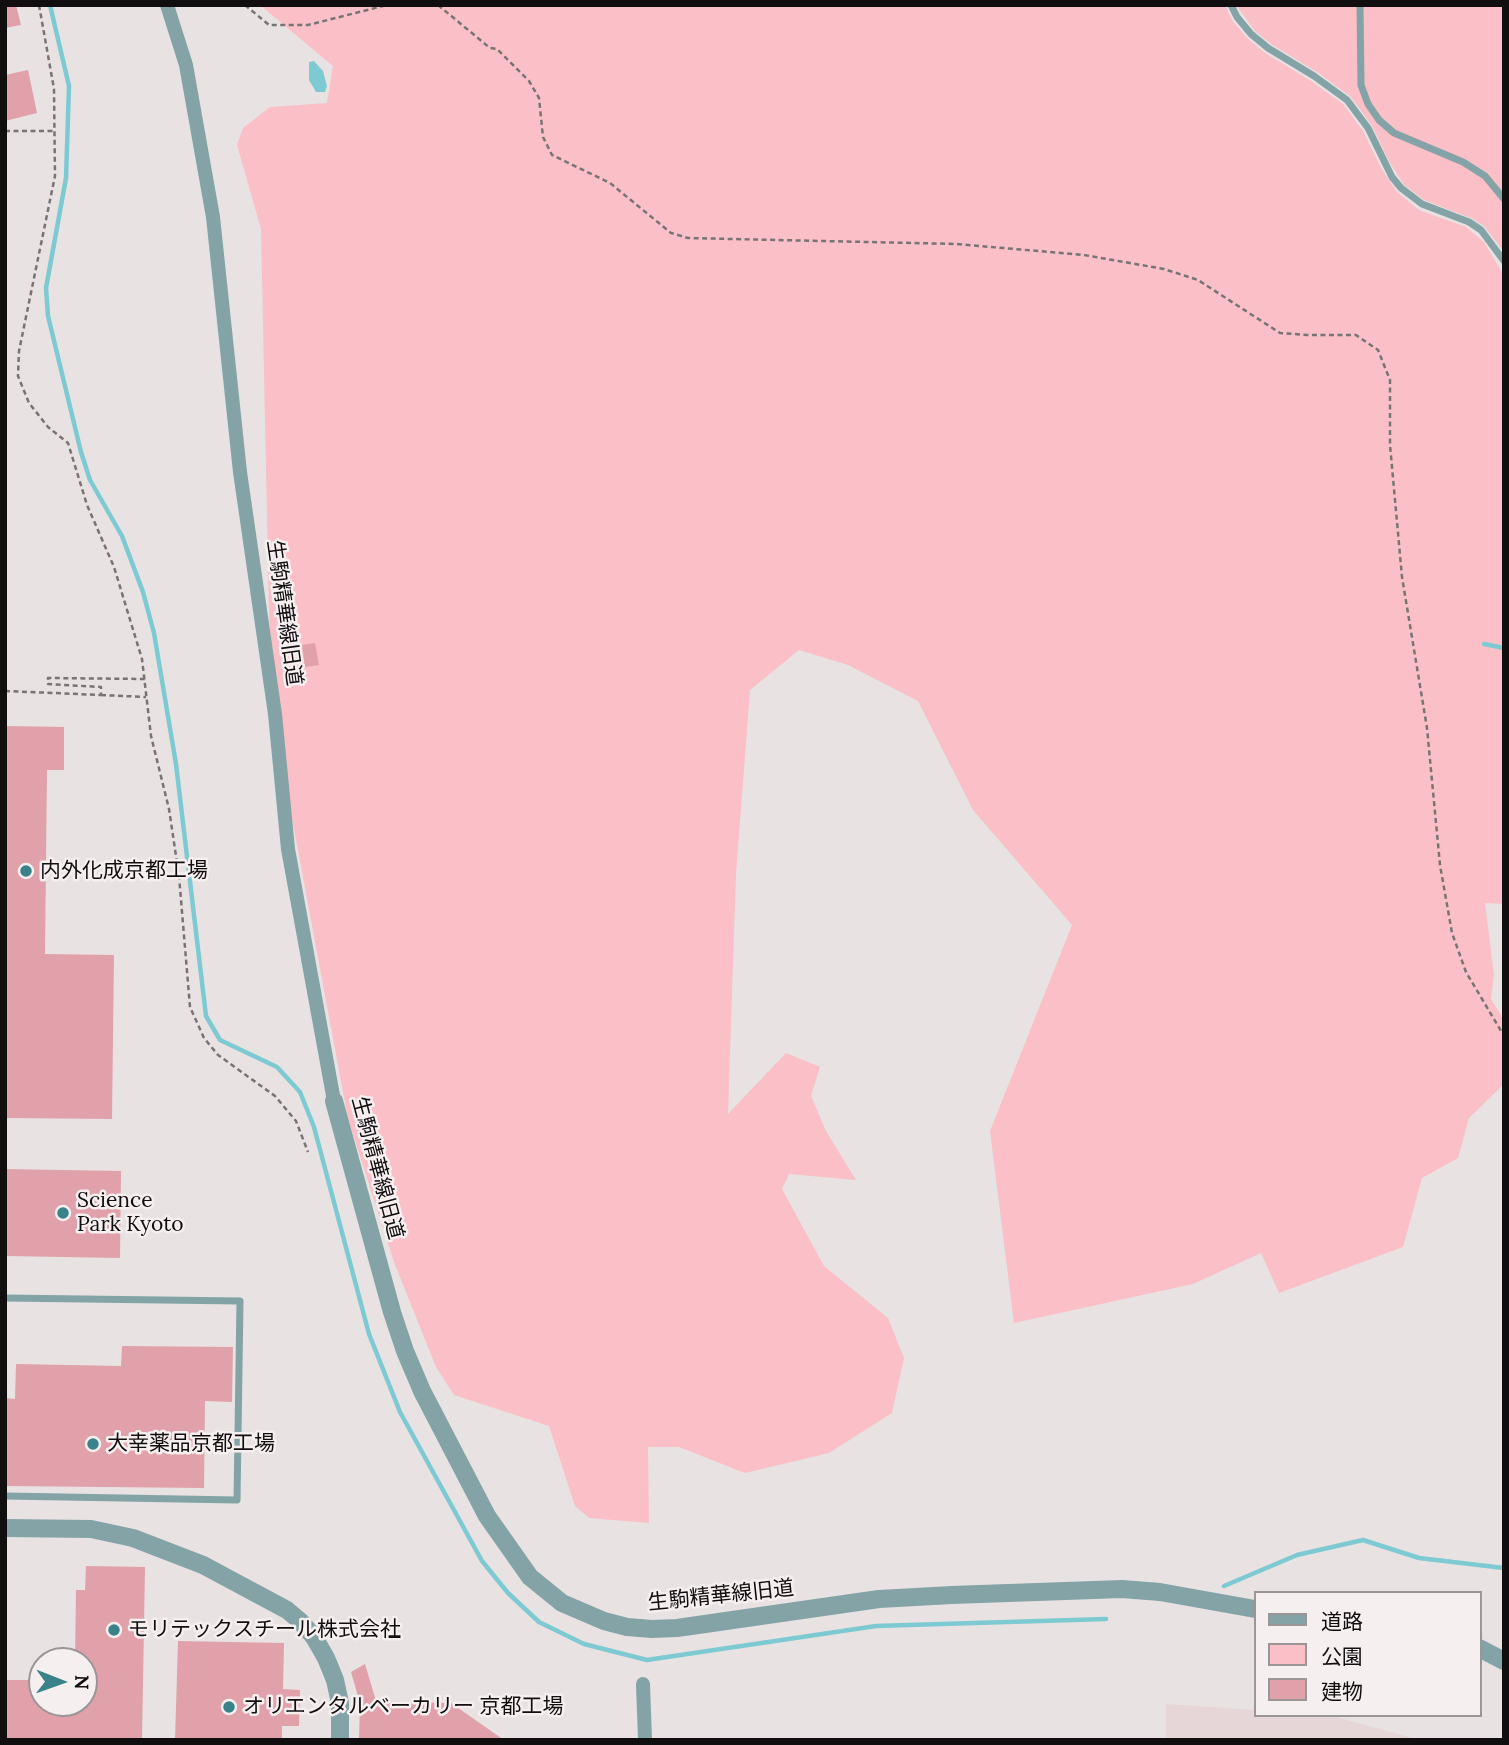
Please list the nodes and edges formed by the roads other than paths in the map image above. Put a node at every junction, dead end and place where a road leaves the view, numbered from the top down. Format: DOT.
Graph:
graph roads {
  1 [pos="167,5"];
  2 [pos="1231,5"];
  3 [pos="1360,5"];
  4 [pos="1504,199"];
  5 [pos="1504,261"];
  6 [pos="334,1101"];
  7 [pos="5,1298"];
  8 [pos="5,1496"];
  9 [pos="5,1528"];
  10 [pos="1254,1609"];
  11 [pos="1481,1649"];
  12 [pos="1504,1661"];
  13 [pos="643,1684"];
  14 [pos="340,1740"];
  15 [pos="646,1740"];
  1 -- 6 [label="street, 生駒精華線旧道"];
  2 -- 5 [label="lane"];
  3 -- 4 [label="lane"];
  6 -- 10 [label="street, 生駒精華線旧道"];
  7 -- 8 [label="lane"];
  9 -- 14 [label="street"];
  11 -- 12 [label="street"];
  13 -- 15 [label="street"];
}
